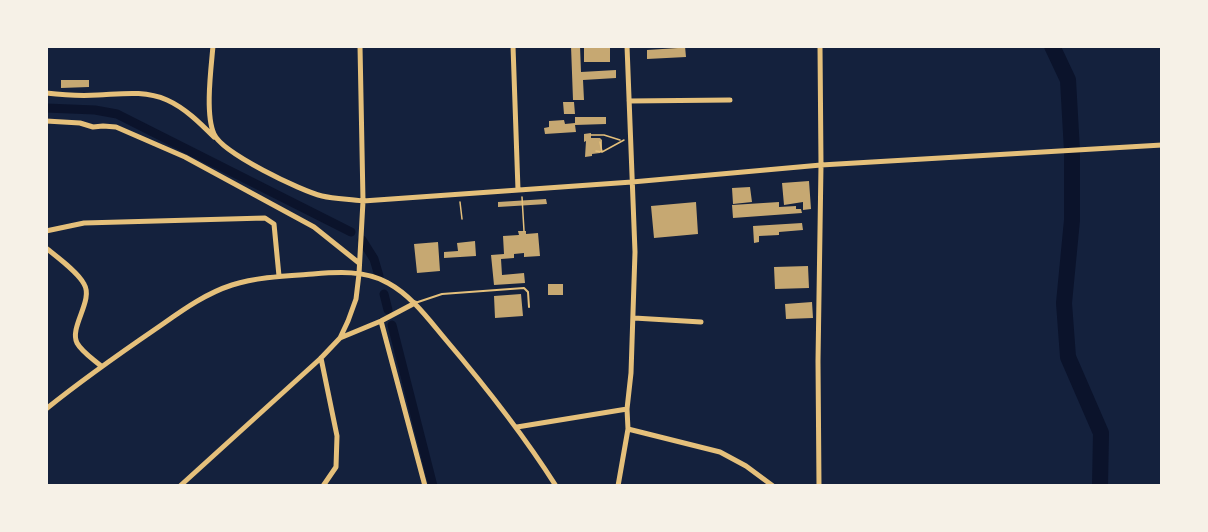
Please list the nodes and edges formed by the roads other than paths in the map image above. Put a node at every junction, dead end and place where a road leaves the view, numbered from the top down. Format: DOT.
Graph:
graph roads {
  1 [pos="213,46"];
  2 [pos="360,46"];
  3 [pos="513,46"];
  4 [pos="627,46"];
  5 [pos="820,46"];
  6 [pos="46,93"];
  7 [pos="730,100"];
  8 [pos="629,101"];
  9 [pos="46,121"];
  10 [pos="218,141"];
  11 [pos="1161,145"];
  12 [pos="821,165"];
  13 [pos="632,182"];
  14 [pos="520,190"];
  15 [pos="363,201"];
  16 [pos="46,231"];
  17 [pos="46,248"];
  18 [pos="359,263"];
  19 [pos="359,274"];
  20 [pos="279,276"];
  21 [pos="415,303"];
  22 [pos="529,308"];
  23 [pos="634,318"];
  24 [pos="381,321"];
  25 [pos="701,322"];
  26 [pos="340,338"];
  27 [pos="321,358"];
  28 [pos="101,366"];
  29 [pos="46,409"];
  30 [pos="627,409"];
  31 [pos="517,427"];
  32 [pos="628,429"];
  33 [pos="180,486"];
  34 [pos="323,486"];
  35 [pos="425,486"];
  36 [pos="556,486"];
  37 [pos="618,486"];
  38 [pos="772,486"];
  39 [pos="819,486"];
  1 -- 10 [label="street"];
  2 -- 15 [label="street"];
  3 -- 14 [label="street"];
  4 -- 8 [label="street"];
  5 -- 12 [label="street"];
  6 -- 10 [label="street"];
  7 -- 8 [label="street"];
  8 -- 13 [label="street"];
  9 -- 18 [label="street"];
  10 -- 15 [label="street"];
  11 -- 12 [label="street"];
  12 -- 13 [label="street"];
  12 -- 39 [label="street"];
  13 -- 14 [label="street"];
  13 -- 23 [label="street"];
  14 -- 15 [label="street"];
  15 -- 18 [label="street"];
  16 -- 20 [label="street"];
  17 -- 28 [label="street"];
  18 -- 19 [label="street"];
  19 -- 20 [label="street"];
  19 -- 21 [label="street"];
  19 -- 26 [label="street"];
  20 -- 28 [label="street"];
  21 -- 22 [label="lane"];
  21 -- 24 [label="street"];
  21 -- 31 [label="street"];
  23 -- 25 [label="street"];
  23 -- 30 [label="street"];
  24 -- 26 [label="street"];
  24 -- 35 [label="street"];
  26 -- 27 [label="street"];
  27 -- 33 [label="street"];
  27 -- 34 [label="street"];
  28 -- 29 [label="street"];
  30 -- 31 [label="street"];
  30 -- 32 [label="street"];
  31 -- 36 [label="street"];
  32 -- 37 [label="street"];
  32 -- 38 [label="street"];
}
